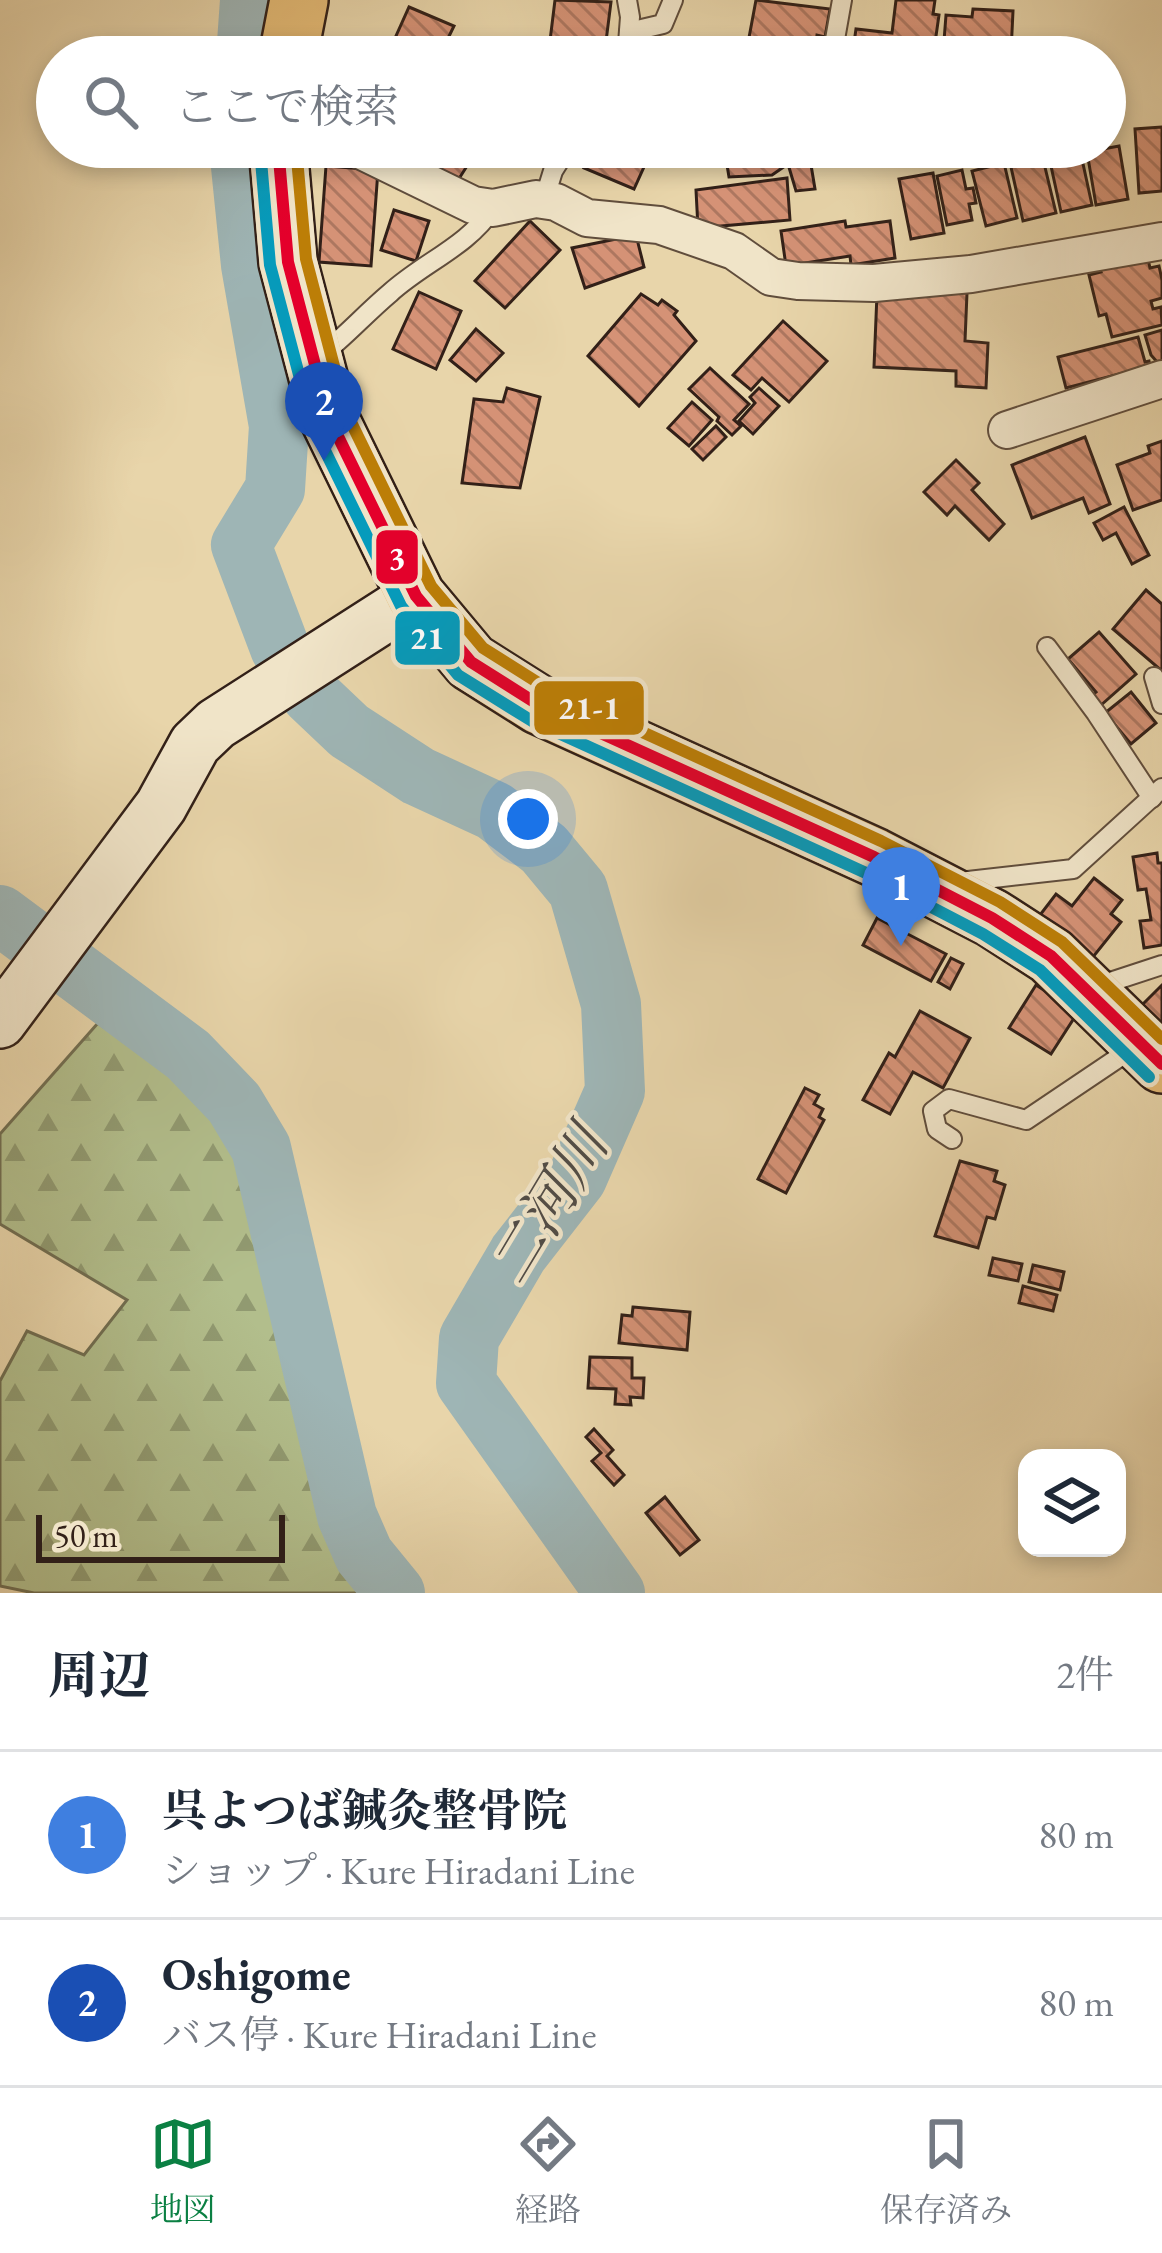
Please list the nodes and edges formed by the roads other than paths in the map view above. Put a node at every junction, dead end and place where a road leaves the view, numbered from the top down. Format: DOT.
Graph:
graph roads {
  1 [pos="299,0"];
  2 [pos="627,0"];
  3 [pos="673,0"];
  4 [pos="842,0"];
  5 [pos="629,32"];
  6 [pos="292,36"];
  7 [pos="629,36"];
  8 [pos="836,36"];
  9 [pos="280,168"];
  10 [pos="397,168"];
  11 [pos="555,168"];
  12 [pos="544,200"];
  13 [pos="493,208"];
  14 [pos="1162,241"];
  15 [pos="315,360"];
  16 [pos="1162,379"];
  17 [pos="1007,430"];
  18 [pos="402,606"];
  19 [pos="1047,647"];
  20 [pos="1154,677"];
  21 [pos="1162,704"];
  22 [pos="1157,793"];
  23 [pos="946,894"];
  24 [pos="1162,965"];
  25 [pos="1088,990"];
  26 [pos="1,1021"];
  27 [pos="1152,1053"];
  28 [pos="952,1139"];
  1 -- 6 [label="main road"];
  2 -- 5 [label="lane"];
  3 -- 5 [label="lane"];
  4 -- 8 [label="lane"];
  5 -- 7 [label="lane"];
  9 -- 15 [label="main road"];
  10 -- 13 [label="street"];
  11 -- 12 [label="lane"];
  12 -- 13 [label="street"];
  12 -- 14 [label="street"];
  13 -- 15 [label="lane"];
  15 -- 18 [label="main road"];
  16 -- 17 [label="street"];
  18 -- 23 [label="main road"];
  18 -- 26 [label="street"];
  19 -- 22 [label="lane"];
  20 -- 21 [label="lane"];
  22 -- 23 [label="lane"];
  23 -- 25 [label="main road"];
  24 -- 25 [label="lane"];
  25 -- 27 [label="main road"];
  27 -- 28 [label="lane"];
}
